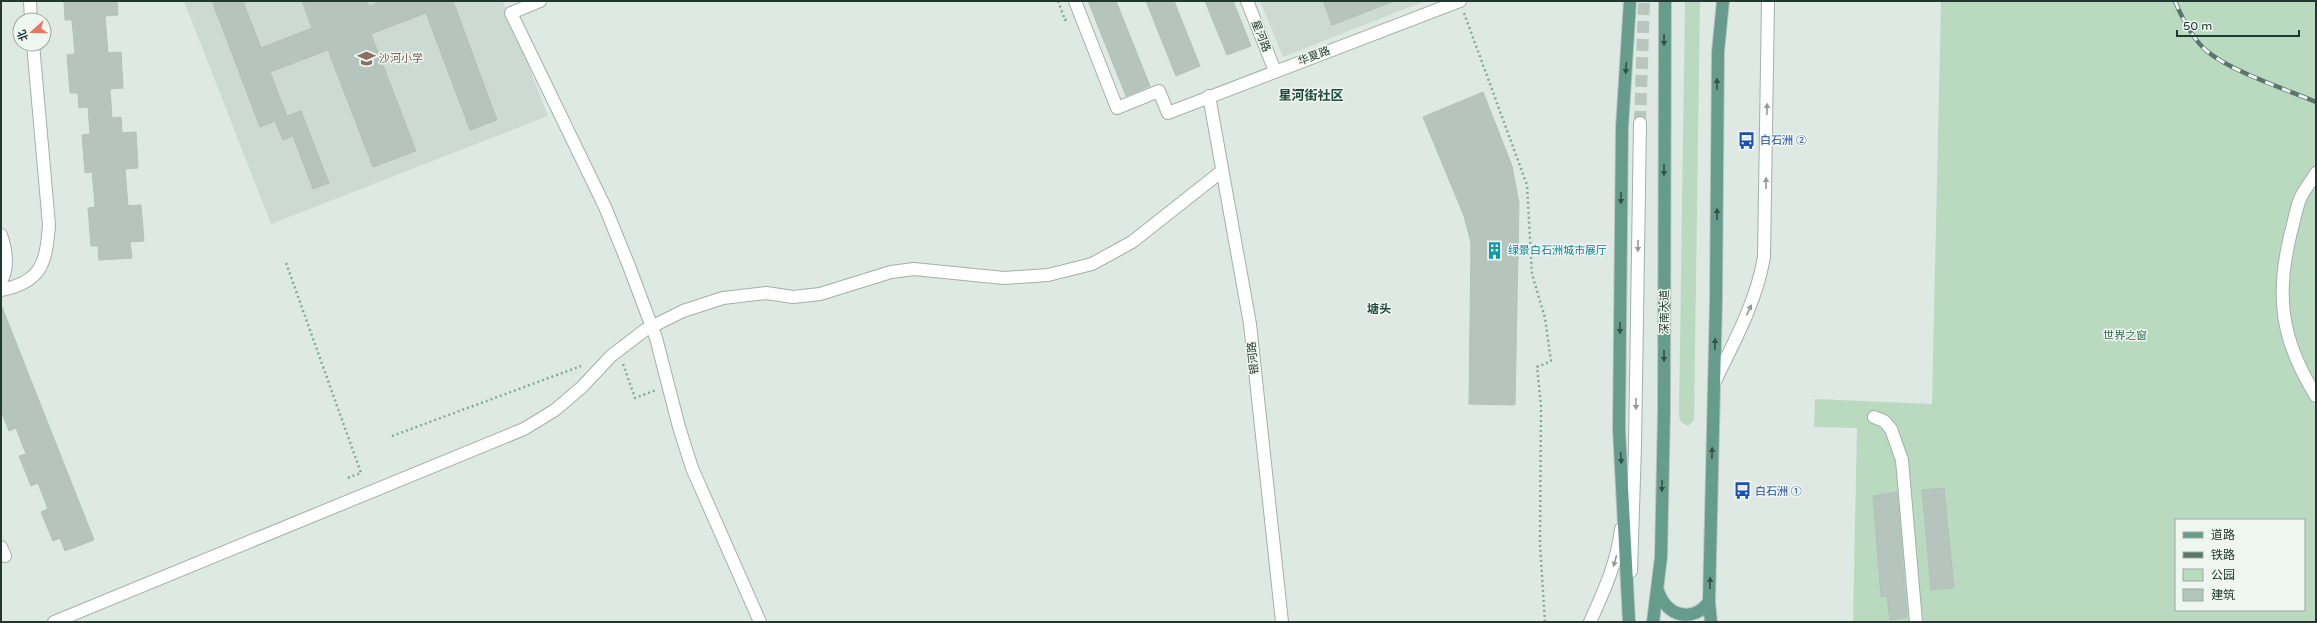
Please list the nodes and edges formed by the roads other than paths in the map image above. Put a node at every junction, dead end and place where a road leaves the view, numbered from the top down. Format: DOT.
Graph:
graph roads {
  1 [pos="30,1"];
  2 [pos="540,1"];
  3 [pos="1075,1"];
  4 [pos="1247,1"];
  5 [pos="1460,1"];
  6 [pos="1630,1"];
  7 [pos="1664,1"];
  8 [pos="1723,1"];
  9 [pos="1768,1"];
  10 [pos="31,12"];
  11 [pos="34,52"];
  12 [pos="1275,71"];
  13 [pos="1209,96"];
  14 [pos="1640,123"];
  15 [pos="1222,171"];
  16 [pos="2316,173"];
  17 [pos="1,235"];
  18 [pos="1,281"];
  19 [pos="1,290"];
  20 [pos="651,327"];
  21 [pos="1714,383"];
  22 [pos="2316,396"];
  23 [pos="1874,417"];
  24 [pos="1624,509"];
  25 [pos="1658,591"];
  26 [pos="1709,602"];
  27 [pos="1630,604"];
  28 [pos="54,622"];
  29 [pos="760,622"];
  30 [pos="1282,622"];
  31 [pos="1590,622"];
  32 [pos="1630,622"];
  33 [pos="1652,622"];
  34 [pos="1712,622"];
  35 [pos="1916,622"];
  1 -- 10 [label="street"];
  2 -- 20 [label="street"];
  3 -- 13 [label="street, 华夏路"];
  4 -- 12 [label="street, 星河路"];
  5 -- 12 [label="street, 华夏路"];
  6 -- 24 [label="main road, one-way"];
  7 -- 25 [label="main road, 深南大道, one-way"];
  21 -- 8 [label="main road, one-way"];
  21 -- 9 [label="street, one-way"];
  11 -- 19 [label="street"];
  12 -- 13 [label="street, 华夏路"];
  13 -- 15 [label="street, 银河路"];
  14 -- 27 [label="street, one-way"];
  15 -- 20 [label="street"];
  15 -- 30 [label="street, 银河路"];
  16 -- 22 [label="street"];
  17 -- 18 [label="street"];
  20 -- 28 [label="street"];
  20 -- 29 [label="street"];
  26 -- 21 [label="main road, one-way"];
  23 -- 35 [label="street"];
  24 -- 27 [label="main road"];
  24 -- 31 [label="street, one-way"];
  25 -- 26 [label="main road"];
  25 -- 33 [label="main road, 深南大道"];
  26 -- 34 [label="main road"];
  27 -- 32 [label="main road"];
}
